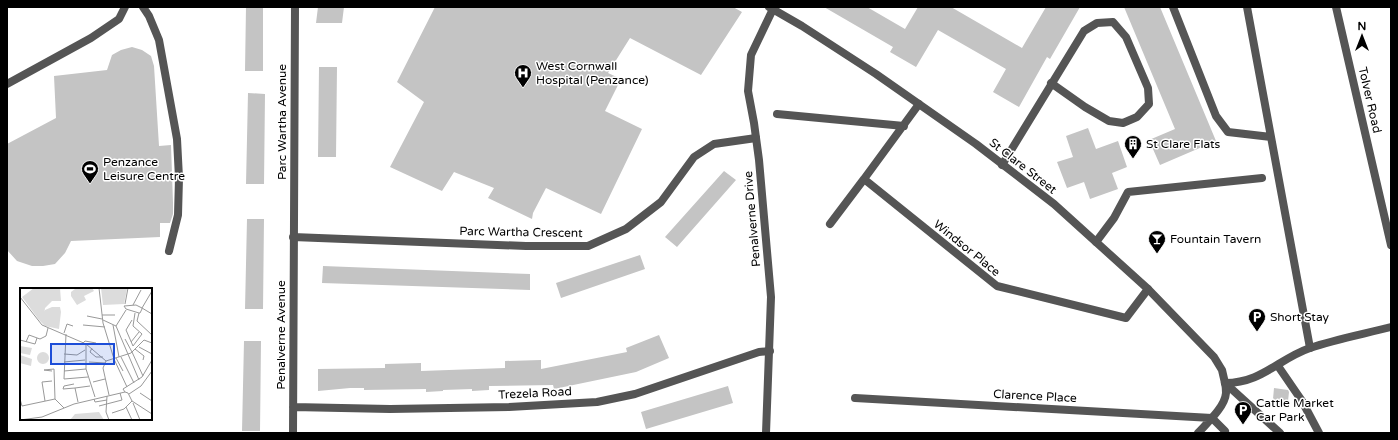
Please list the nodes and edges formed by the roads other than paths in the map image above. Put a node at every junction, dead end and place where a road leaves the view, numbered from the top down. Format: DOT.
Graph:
graph roads {
  1 [pos="125,7"];
  2 [pos="143,7"];
  3 [pos="295,7"];
  4 [pos="1173,7"];
  5 [pos="1247,7"];
  6 [pos="1336,7"];
  7 [pos="771,8"];
  8 [pos="1051,83"];
  9 [pos="7,84"];
  10 [pos="919,104"];
  11 [pos="777,114"];
  12 [pos="904,126"];
  13 [pos="1271,137"];
  14 [pos="756,138"];
  15 [pos="1002,164"];
  16 [pos="1262,178"];
  17 [pos="864,179"];
  18 [pos="830,224"];
  19 [pos="293,237"];
  20 [pos="1096,242"];
  21 [pos="1391,245"];
  22 [pos="169,251"];
  23 [pos="1148,289"];
  24 [pos="1391,328"];
  25 [pos="1310,348"];
  26 [pos="770,351"];
  27 [pos="1278,366"];
  28 [pos="1225,383"];
  29 [pos="855,398"];
  30 [pos="293,407"];
  31 [pos="1212,418"];
  32 [pos="1225,431"];
  33 [pos="293,433"];
  34 [pos="766,433"];
  35 [pos="1198,433"];
  36 [pos="1280,433"];
  37 [pos="1319,433"];
  1 -- 9 [label="street"];
  2 -- 22 [label="street"];
  3 -- 19 [label="street, Parc Wartha Avenue"];
  4 -- 13 [label="street"];
  5 -- 13 [label="street"];
  6 -- 21 [label="street, Tolver Road"];
  7 -- 10 [label="street, St Clare Street"];
  7 -- 14 [label="street, Penalverne Drive"];
  8 -- 8 [label="street"];
  8 -- 15 [label="street"];
  10 -- 12 [label="street"];
  10 -- 15 [label="street, St Clare Street"];
  11 -- 12 [label="street"];
  12 -- 17 [label="street"];
  13 -- 25 [label="street"];
  14 -- 19 [label="street, Parc Wartha Crescent"];
  14 -- 26 [label="street, Penalverne Drive"];
  15 -- 20 [label="street, St Clare Street"];
  16 -- 20 [label="street"];
  17 -- 18 [label="street"];
  17 -- 23 [label="street, Windsor Place"];
  19 -- 30 [label="street, Penalverne Avenue"];
  20 -- 23 [label="street, St Clare Street"];
  23 -- 28 [label="street, St Clare Street"];
  24 -- 25 [label="street"];
  25 -- 27 [label="street"];
  26 -- 30 [label="street, Trezela Road"];
  26 -- 34 [label="street, Penalverne Drive"];
  27 -- 28 [label="street"];
  27 -- 37 [label="street"];
  28 -- 31 [label="street"];
  28 -- 36 [label="street"];
  29 -- 31 [label="street, Clarence Place"];
  30 -- 33 [label="street, Penalverne Avenue"];
  31 -- 32 [label="street"];
  31 -- 35 [label="street"];
}
